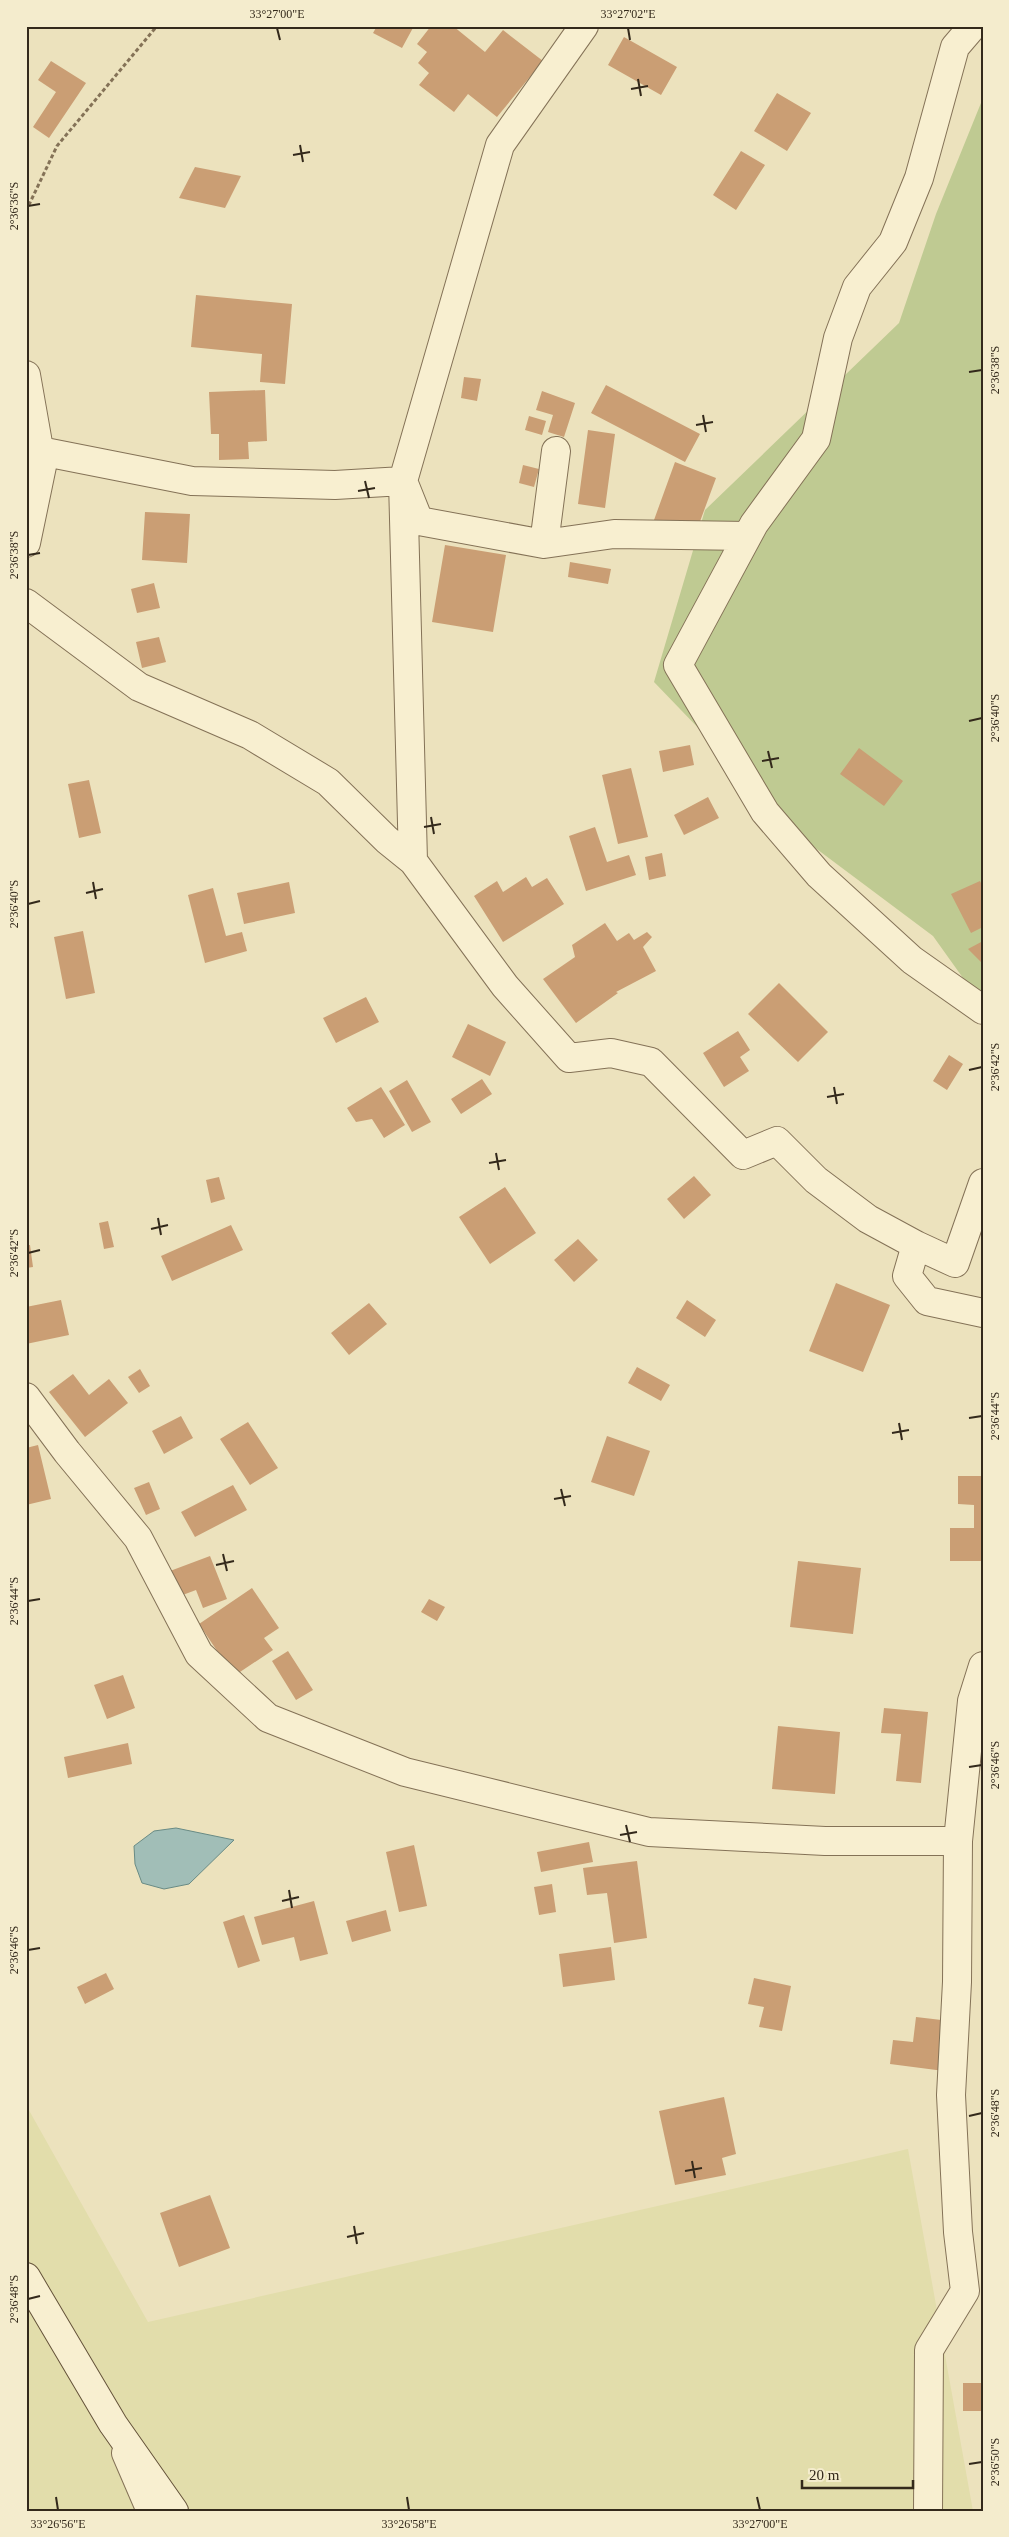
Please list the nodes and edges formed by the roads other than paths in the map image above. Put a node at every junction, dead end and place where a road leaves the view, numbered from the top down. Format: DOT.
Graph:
graph roads {
  1 [pos="584,26"];
  2 [pos="973,26"];
  3 [pos="26,375"];
  4 [pos="40,451"];
  5 [pos="556,452"];
  6 [pos="403,481"];
  7 [pos="747,536"];
  8 [pos="26,543"];
  9 [pos="544,544"];
  10 [pos="26,603"];
  11 [pos="413,861"];
  12 [pos="983,1010"];
  13 [pos="983,1183"];
  14 [pos="916,1245"];
  15 [pos="983,1313"];
  16 [pos="26,1397"];
  17 [pos="983,1666"];
  18 [pos="974,1755"];
  19 [pos="958,1842"];
  20 [pos="26,2277"];
  21 [pos="113,2424"];
  22 [pos="151,2511"];
  23 [pos="174,2511"];
  24 [pos="928,2511"];
  1 -- 6 [label="street"];
  2 -- 7 [label="street"];
  3 -- 4 [label="street"];
  4 -- 6 [label="street"];
  4 -- 8 [label="street"];
  5 -- 9 [label="street"];
  6 -- 9 [label="street"];
  6 -- 11 [label="street"];
  7 -- 9 [label="street"];
  7 -- 12 [label="street"];
  10 -- 11 [label="street"];
  11 -- 14 [label="street"];
  13 -- 14 [label="street"];
  14 -- 15 [label="street"];
  16 -- 19 [label="street"];
  17 -- 18 [label="street"];
  18 -- 19 [label="street"];
  19 -- 24 [label="street"];
  20 -- 21 [label="street"];
  21 -- 22 [label="street"];
  21 -- 23 [label="street"];
}
